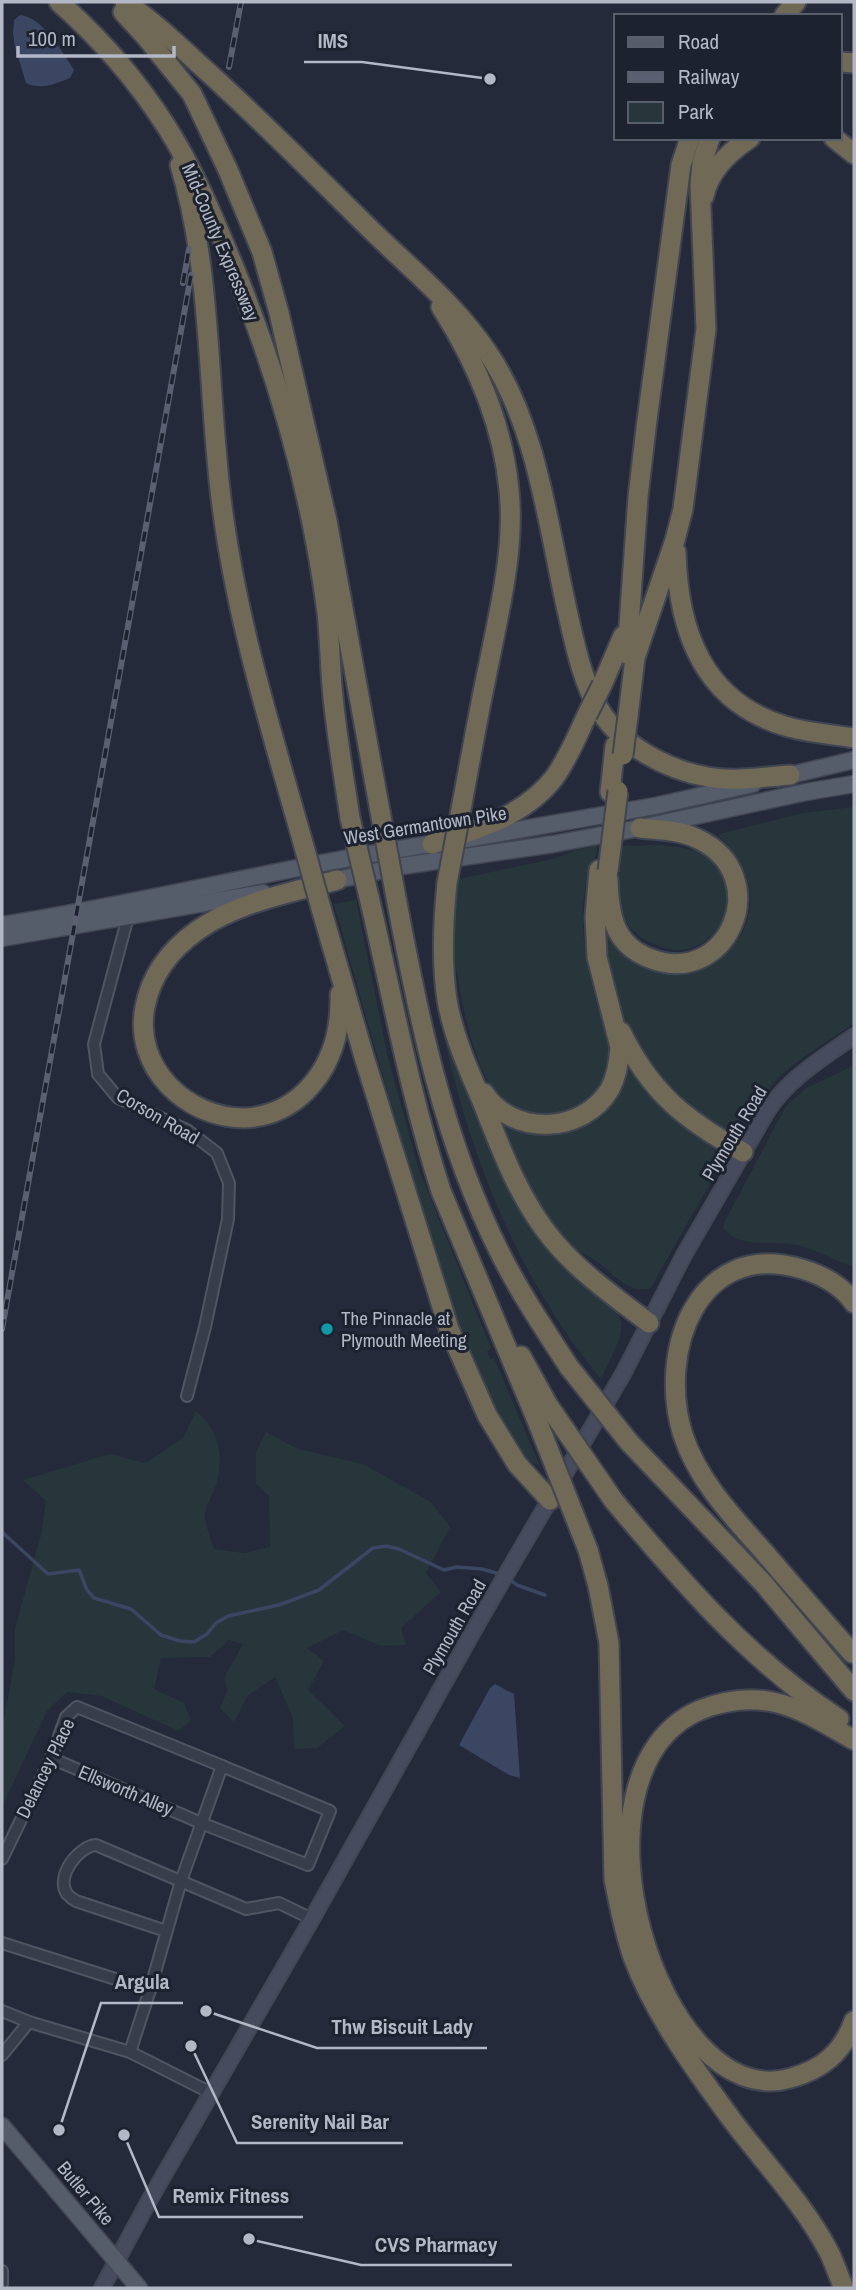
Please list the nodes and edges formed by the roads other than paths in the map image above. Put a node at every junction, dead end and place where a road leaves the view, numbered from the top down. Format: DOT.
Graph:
graph roads {
  1 [pos="59,2"];
  2 [pos="112,2"];
  3 [pos="125,2"];
  4 [pos="168,128"];
  5 [pos="689,140"];
  6 [pos="709,140"];
  7 [pos="747,140"];
  8 [pos="836,140"];
  9 [pos="854,154"];
  10 [pos="702,225"];
  11 [pos="409,265"];
  12 [pos="319,521"];
  13 [pos="675,540"];
  14 [pos="634,573"];
  15 [pos="624,713"];
  16 [pos="854,738"];
  17 [pos="854,760"];
  18 [pos="790,775"];
  19 [pos="854,784"];
  20 [pos="640,828"];
  21 [pos="432,844"];
  22 [pos="604,871"];
  23 [pos="337,880"];
  24 [pos="128,917"];
  25 [pos="2,925"];
  26 [pos="2,938"];
  27 [pos="334,952"];
  28 [pos="614,1019"];
  29 [pos="854,1036"];
  30 [pos="465,1060"];
  31 [pos="743,1152"];
  32 [pos="854,1303"];
  33 [pos="649,1323"];
  34 [pos="187,1396"];
  35 [pos="542,1411"];
  36 [pos="550,1500"];
  37 [pos="764,1584"];
  38 [pos="853,1654"];
  39 [pos="850,1685"];
  40 [pos="809,1708"];
  41 [pos="854,1729"];
  42 [pos="854,1740"];
  43 [pos="51,1758"];
  44 [pos="222,1766"];
  45 [pos="330,1811"];
  46 [pos="201,1823"];
  47 [pos="2,1859"];
  48 [pos="181,1881"];
  49 [pos="312,1919"];
  50 [pos="166,1931"];
  51 [pos="2,1943"];
  52 [pos="150,1990"];
  53 [pos="2,2011"];
  54 [pos="854,2021"];
  55 [pos="29,2022"];
  56 [pos="130,2052"];
  57 [pos="2,2055"];
  58 [pos="211,2093"];
  59 [pos="2,2126"];
  60 [pos="116,2261"];
  61 [pos="2,2271"];
  62 [pos="2,2284"];
  63 [pos="102,2288"];
  64 [pos="139,2288"];
  65 [pos="844,2288"];
  1 -- 4 [label="highway, Mid-County Expressway"];
  2 -- 12 [label="highway, Mid-County Expressway"];
  3 -- 11 [label="highway"];
  4 -- 12 [label="highway, Mid-County Expressway"];
  4 -- 27 [label="highway, bridge"];
  5 -- 14 [label="highway"];
  6 -- 10 [label="highway"];
  7 -- 10 [label="highway"];
  8 -- 9 [label="highway"];
  10 -- 13 [label="highway"];
  11 -- 18 [label="highway"];
  11 -- 30 [label="highway, bridge"];
  12 -- 35 [label="highway, bridge"];
  12 -- 37 [label="highway, bridge"];
  13 -- 15 [label="highway"];
  13 -- 16 [label="highway"];
  14 -- 15 [label="highway"];
  14 -- 21 [label="highway, bridge"];
  15 -- 22 [label="highway, bridge"];
  17 -- 18 [label="main road, West Germantown Pike"];
  18 -- 21 [label="main road, West Germantown Pike"];
  19 -- 20 [label="main road, West Germantown Pike"];
  20 -- 22 [label="highway"];
  20 -- 23 [label="main road, West Germantown Pike"];
  21 -- 25 [label="main road, West Germantown Pike"];
  22 -- 28 [label="highway"];
  23 -- 24 [label="main road, West Germantown Pike"];
  23 -- 27 [label="highway"];
  24 -- 26 [label="main road, West Germantown Pike"];
  24 -- 34 [label="street, Corson Road"];
  27 -- 36 [label="highway"];
  28 -- 30 [label="highway"];
  28 -- 31 [label="highway"];
  29 -- 31 [label="main road, Plymouth Road"];
  30 -- 33 [label="highway"];
  31 -- 33 [label="main road, Plymouth Road"];
  32 -- 38 [label="highway"];
  33 -- 36 [label="main road, Plymouth Road"];
  35 -- 40 [label="highway, bridge"];
  35 -- 65 [label="highway, bridge"];
  36 -- 49 [label="main road, Plymouth Road"];
  37 -- 38 [label="highway"];
  37 -- 39 [label="highway"];
  40 -- 41 [label="highway"];
  40 -- 42 [label="highway"];
  40 -- 54 [label="highway"];
  43 -- 44 [label="street, Delancey Place"];
  43 -- 46 [label="street, Ellsworth Alley"];
  43 -- 47 [label="street, Delancey Place"];
  44 -- 45 [label="street, Delancey Place"];
  44 -- 46 [label="street"];
  45 -- 46 [label="street, Ellsworth Alley"];
  46 -- 48 [label="street"];
  48 -- 49 [label="street"];
  48 -- 50 [label="street"];
  48 -- 50 [label="street"];
  49 -- 58 [label="main road, Plymouth Road"];
  50 -- 52 [label="street"];
  51 -- 52 [label="street"];
  52 -- 56 [label="street"];
  53 -- 55 [label="street"];
  55 -- 56 [label="street"];
  55 -- 57 [label="street"];
  56 -- 58 [label="street"];
  58 -- 60 [label="main road, Plymouth Road"];
  59 -- 60 [label="main road, Butler Pike"];
  60 -- 63 [label="main road, Plymouth Road"];
  60 -- 64 [label="main road, Butler Pike"];
  61 -- 62 [label="street"];
}
